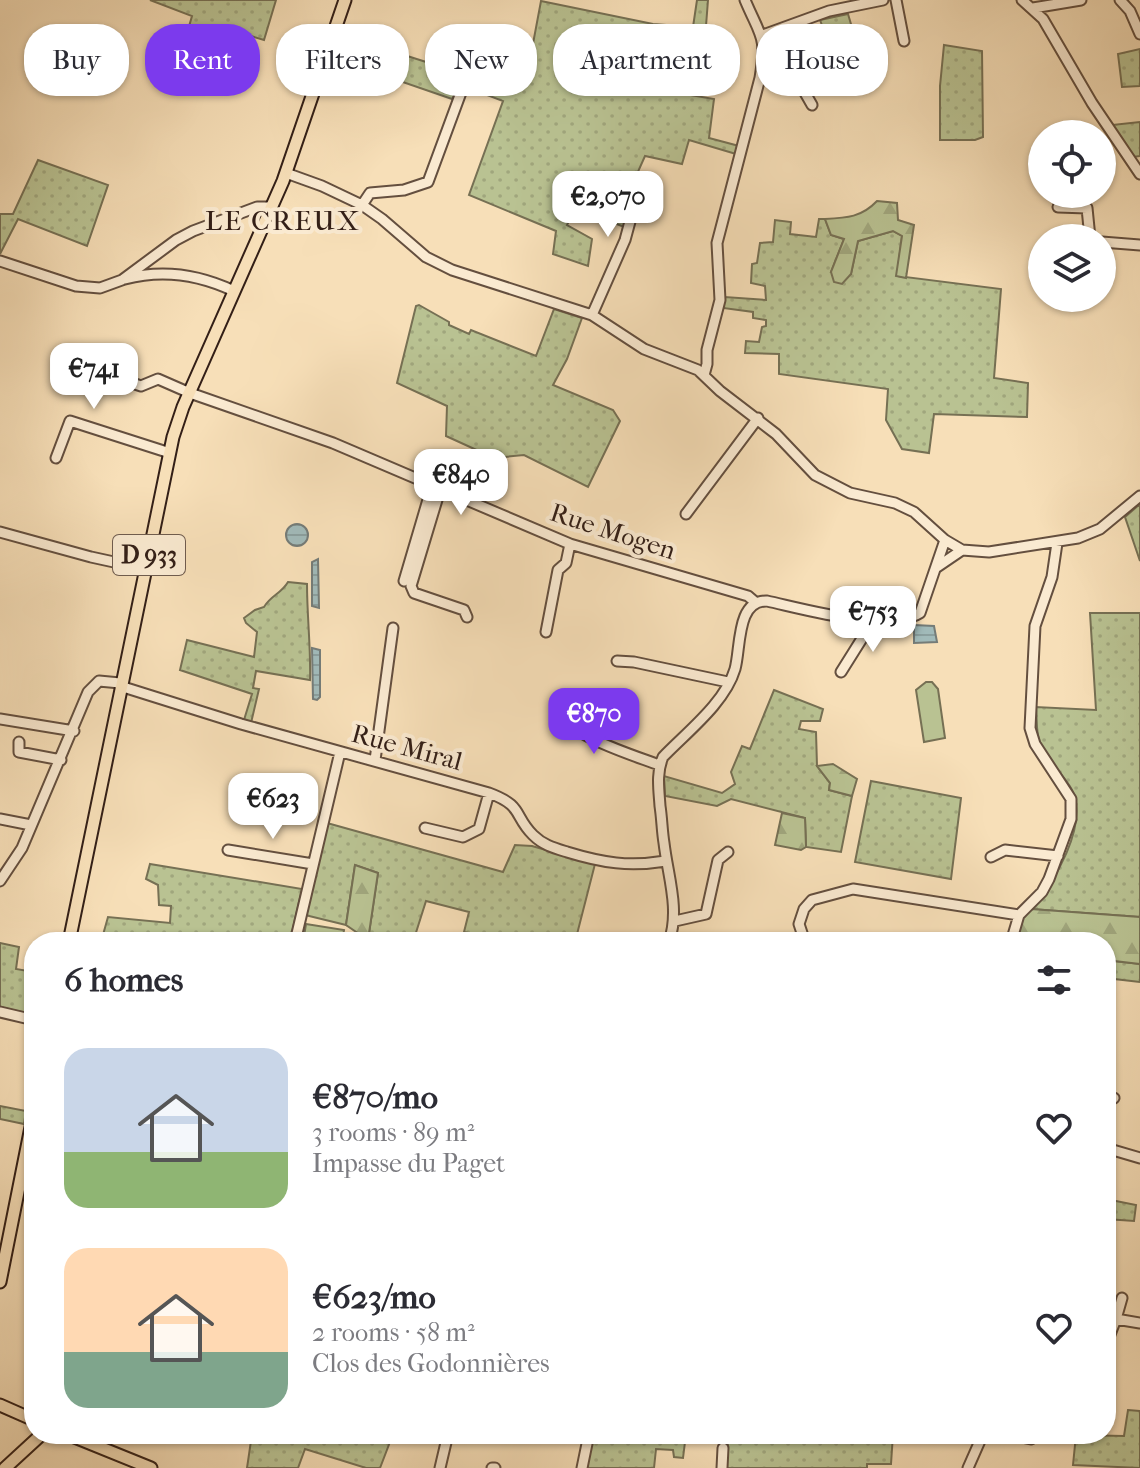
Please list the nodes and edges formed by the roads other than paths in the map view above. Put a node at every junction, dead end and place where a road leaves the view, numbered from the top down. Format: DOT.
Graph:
graph roads {
  1 [pos="345,0"];
  2 [pos="745,0"];
  3 [pos="883,0"];
  4 [pos="896,0"];
  5 [pos="1022,0"];
  6 [pos="1081,0"];
  7 [pos="1120,0"];
  8 [pos="1033,8"];
  9 [pos="757,24"];
  10 [pos="793,24"];
  11 [pos="1140,34"];
  12 [pos="904,41"];
  13 [pos="756,93"];
  14 [pos="460,96"];
  15 [pos="807,96"];
  16 [pos="812,105"];
  17 [pos="286,173"];
  18 [pos="1140,174"];
  19 [pos="653,196"];
  20 [pos="362,205"];
  21 [pos="271,207"];
  22 [pos="1116,243"];
  23 [pos="1140,245"];
  24 [pos="0,261"];
  25 [pos="145,263"];
  26 [pos="148,275"];
  27 [pos="122,280"];
  28 [pos="234,291"];
  29 [pos="592,315"];
  30 [pos="707,350"];
  31 [pos="692,367"];
  32 [pos="704,375"];
  33 [pos="98,377"];
  34 [pos="190,393"];
  35 [pos="758,418"];
  36 [pos="170,453"];
  37 [pos="56,458"];
  38 [pos="436,488"];
  39 [pos="1140,496"];
  40 [pos="686,514"];
  41 [pos="0,532"];
  42 [pos="945,540"];
  43 [pos="1057,543"];
  44 [pos="570,544"];
  45 [pos="962,550"];
  46 [pos="937,567"];
  47 [pos="146,569"];
  48 [pos="404,581"];
  49 [pos="755,602"];
  50 [pos="467,617"];
  51 [pos="873,621"];
  52 [pos="393,628"];
  53 [pos="546,632"];
  54 [pos="617,661"];
  55 [pos="841,672"];
  56 [pos="728,682"];
  57 [pos="120,684"];
  58 [pos="561,713"];
  59 [pos="0,719"];
  60 [pos="74,731"];
  61 [pos="19,742"];
  62 [pos="340,752"];
  63 [pos="61,760"];
  64 [pos="375,760"];
  65 [pos="659,765"];
  66 [pos="489,793"];
  67 [pos="0,819"];
  68 [pos="31,825"];
  69 [pos="425,828"];
  70 [pos="228,850"];
  71 [pos="728,852"];
  72 [pos="1058,856"];
  73 [pos="991,857"];
  74 [pos="666,861"];
  75 [pos="313,864"];
  76 [pos="0,881"];
  77 [pos="1019,915"];
  78 [pos="675,921"];
  79 [pos="71,932"];
  80 [pos="297,932"];
  81 [pos="672,932"];
  82 [pos="802,932"];
  83 [pos="1014,932"];
  84 [pos="0,1012"];
  85 [pos="24,1018"];
  86 [pos="1116,1151"];
  87 [pos="1140,1158"];
  88 [pos="24,1162"];
  89 [pos="0,1282"];
  90 [pos="1122,1298"];
  91 [pos="1116,1319"];
  92 [pos="1140,1323"];
  93 [pos="0,1405"];
  94 [pos="24,1416"];
  95 [pos="31,1444"];
  96 [pos="98,1444"];
  97 [pos="446,1444"];
  98 [pos="587,1444"];
  99 [pos="979,1444"];
  100 [pos="723,1448"];
  101 [pos="5,1468"];
  102 [pos="151,1468"];
  103 [pos="440,1468"];
  104 [pos="582,1468"];
  105 [pos="722,1468"];
  106 [pos="968,1468"];
  1 -- 17 [label="main road, D 933"];
  2 -- 9 [label="street"];
  3 -- 10 [label="street"];
  4 -- 12 [label="street"];
  5 -- 8 [label="street"];
  6 -- 8 [label="street"];
  7 -- 11 [label="street"];
  8 -- 18 [label="street"];
  13 -- 30 [label="street"];
  14 -- 20 [label="street"];
  15 -- 16 [label="street"];
  17 -- 20 [label="street"];
  17 -- 21 [label="main road, D 933"];
  19 -- 29 [label="street"];
  20 -- 29 [label="street"];
  21 -- 25 [label="street"];
  21 -- 28 [label="main road, D 933"];
  22 -- 23 [label="street"];
  24 -- 27 [label="street"];
  25 -- 26 [label="street"];
  25 -- 27 [label="street"];
  26 -- 27 [label="street"];
  26 -- 28 [label="street"];
  28 -- 34 [label="main road, D 933"];
  29 -- 31 [label="street"];
  30 -- 31 [label="street"];
  30 -- 32 [label="street"];
  31 -- 32 [label="street"];
  32 -- 35 [label="street"];
  33 -- 34 [label="street, Rue Mogen"];
  34 -- 36 [label="main road, D 933"];
  34 -- 38 [label="street, Rue Mogen"];
  35 -- 40 [label="street"];
  35 -- 42 [label="street"];
  36 -- 37 [label="street"];
  36 -- 47 [label="main road, D 933"];
  38 -- 44 [label="street, Rue Mogen"];
  38 -- 48 [label="street"];
  38 -- 50 [label="street"];
  39 -- 43 [label="street"];
  41 -- 47 [label="street"];
  42 -- 45 [label="street"];
  42 -- 46 [label="street"];
  43 -- 45 [label="street"];
  43 -- 72 [label="street"];
  44 -- 49 [label="street, Rue Mogen"];
  44 -- 53 [label="street"];
  45 -- 46 [label="street"];
  46 -- 51 [label="street, Rue Mogen"];
  47 -- 57 [label="main road, D 933"];
  49 -- 51 [label="street, Rue Mogen"];
  49 -- 56 [label="street"];
  51 -- 55 [label="street"];
  52 -- 64 [label="street"];
  54 -- 56 [label="street"];
  56 -- 65 [label="street"];
  57 -- 60 [label="street"];
  57 -- 62 [label="street, Rue Miral"];
  57 -- 79 [label="main road, D 933"];
  58 -- 65 [label="street"];
  59 -- 60 [label="street"];
  60 -- 63 [label="street"];
  61 -- 63 [label="street"];
  62 -- 64 [label="street, Rue Miral"];
  62 -- 75 [label="street"];
  63 -- 68 [label="street"];
  64 -- 66 [label="street, Rue Miral"];
  65 -- 74 [label="street"];
  66 -- 69 [label="street"];
  66 -- 74 [label="street, Rue Miral"];
  67 -- 68 [label="street"];
  68 -- 76 [label="street"];
  70 -- 75 [label="street"];
  71 -- 78 [label="street"];
  72 -- 73 [label="street"];
  72 -- 77 [label="street"];
  74 -- 78 [label="street"];
  75 -- 80 [label="street"];
  77 -- 82 [label="street"];
  77 -- 83 [label="street"];
  78 -- 81 [label="street"];
  84 -- 85 [label="street"];
  86 -- 87 [label="street"];
  88 -- 89 [label="main road"];
  90 -- 91 [label="street"];
  91 -- 92 [label="street"];
  93 -- 94 [label="main road"];
  95 -- 101 [label="main road"];
  96 -- 102 [label="main road"];
  97 -- 103 [label="street"];
  98 -- 104 [label="street"];
  99 -- 106 [label="street"];
  100 -- 105 [label="street"];
}
